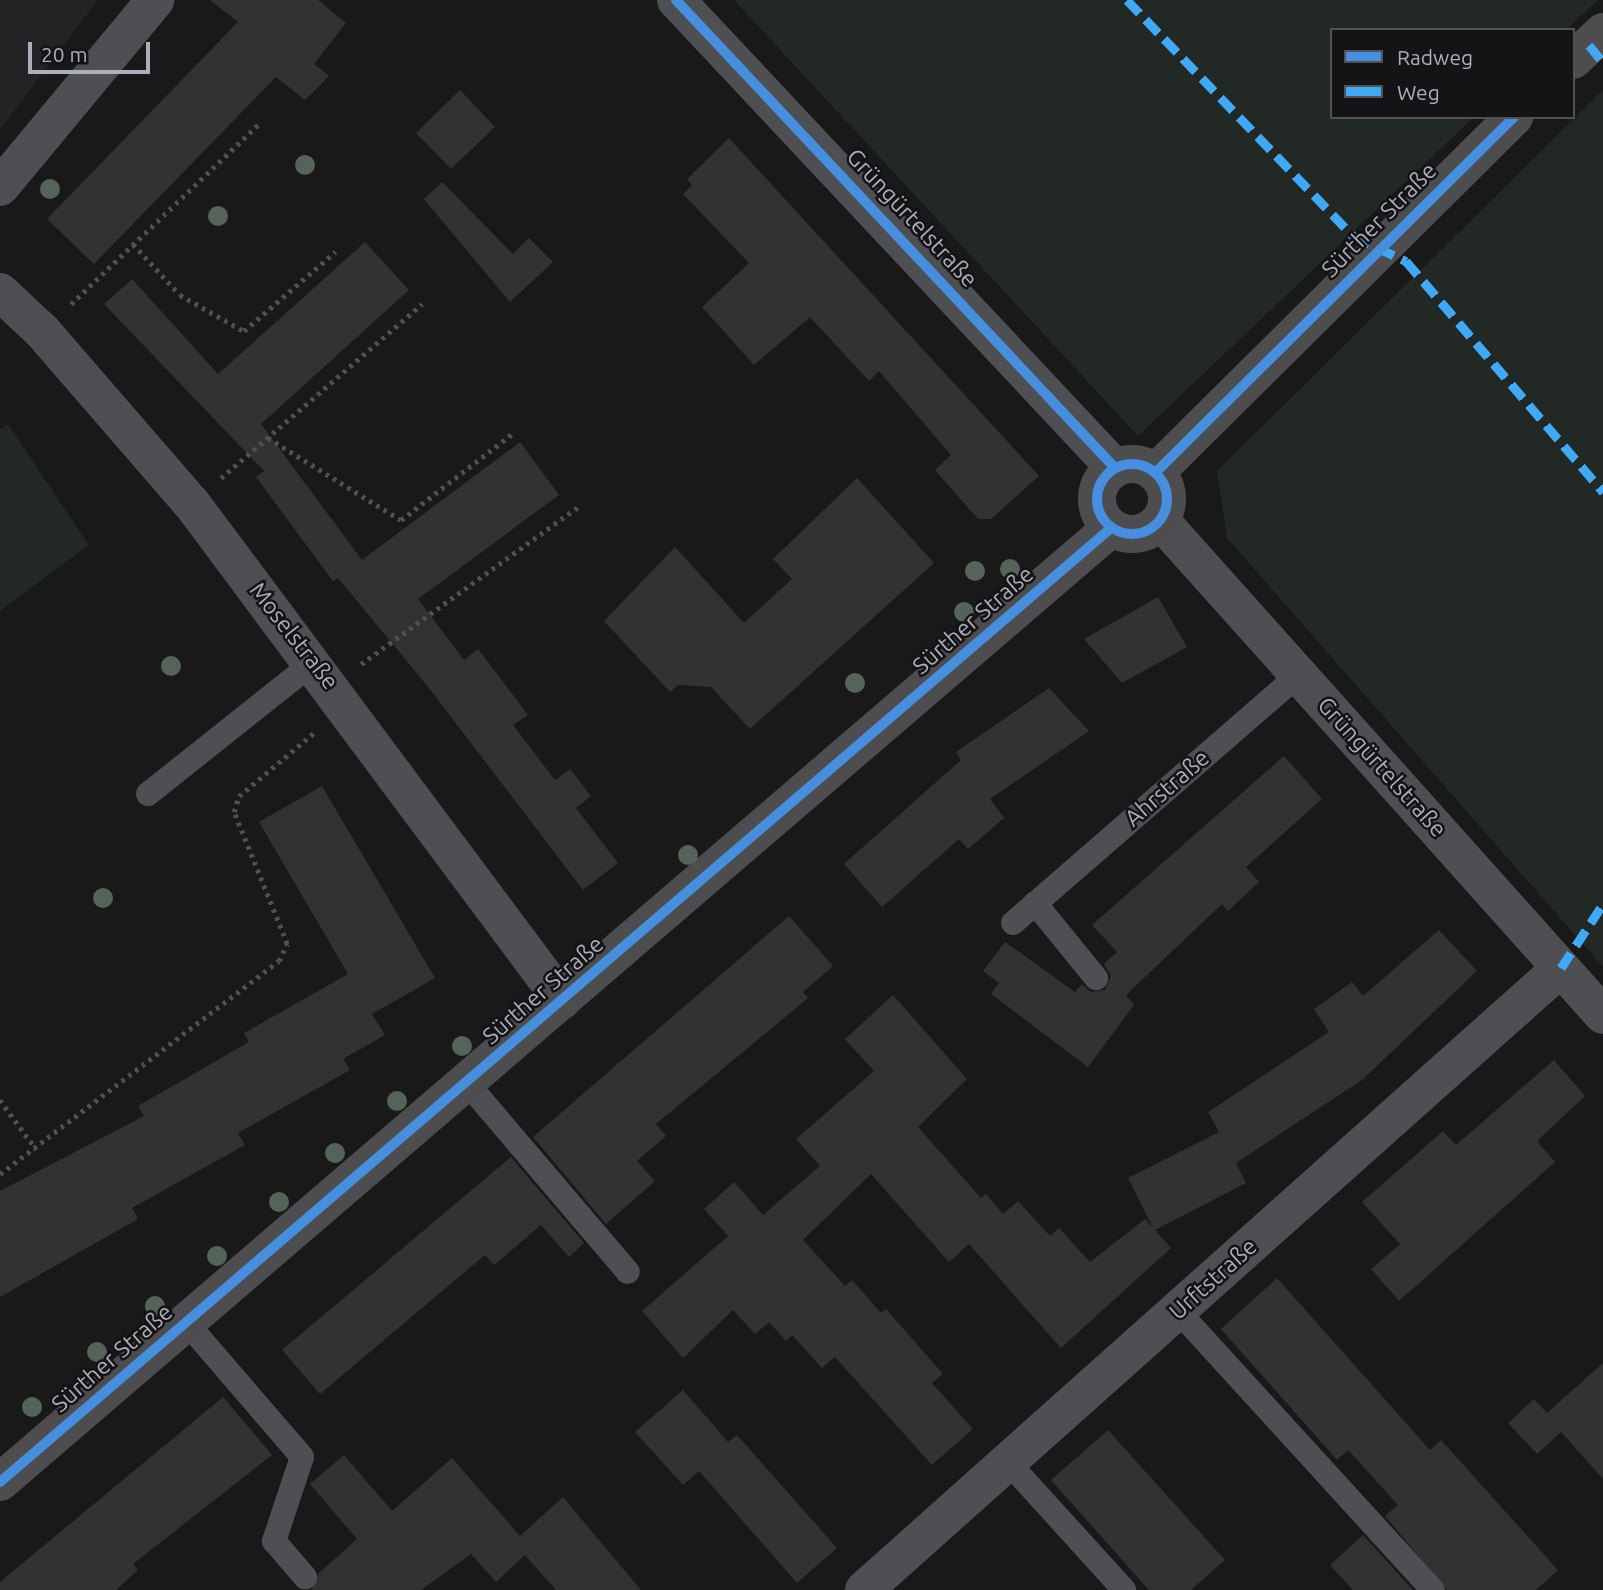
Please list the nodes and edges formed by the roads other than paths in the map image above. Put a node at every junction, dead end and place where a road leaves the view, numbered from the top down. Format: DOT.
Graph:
graph roads {
  1 [pos="155,0"];
  2 [pos="676,0"];
  3 [pos="1603,32"];
  4 [pos="1575,58"];
  5 [pos="1512,119"];
  6 [pos="0,187"];
  7 [pos="0,292"];
  8 [pos="1115,467"];
  9 [pos="1155,473"];
  10 [pos="1160,520"];
  11 [pos="1111,528"];
  12 [pos="1299,674"];
  13 [pos="331,684"];
  14 [pos="148,794"];
  15 [pos="1035,903"];
  16 [pos="1013,923"];
  17 [pos="1561,968"];
  18 [pos="1096,978"];
  19 [pos="562,1000"];
  20 [pos="1603,1015"];
  21 [pos="467,1083"];
  22 [pos="628,1272"];
  23 [pos="1178,1311"];
  24 [pos="186,1322"];
  25 [pos="1008,1462"];
  26 [pos="0,1482"];
  27 [pos="305,1577"];
  28 [pos="864,1590"];
  29 [pos="1124,1590"];
  30 [pos="1433,1590"];
  1 -- 6 [label="street"];
  2 -- 8 [label="street, Grüngürtelstraße"];
  3 -- 4 [label="street"];
  5 -- 9 [label="street, Sürther Straße"];
  7 -- 13 [label="street, Moselstraße"];
  8 -- 9 [label="street"];
  8 -- 11 [label="street"];
  9 -- 10 [label="street"];
  10 -- 11 [label="street"];
  10 -- 12 [label="street, Grüngürtelstraße"];
  11 -- 19 [label="street, Sürther Straße"];
  12 -- 15 [label="lane, Ahrstraße"];
  12 -- 17 [label="street, Grüngürtelstraße"];
  13 -- 14 [label="lane"];
  13 -- 19 [label="street, Moselstraße"];
  15 -- 16 [label="lane, Ahrstraße"];
  15 -- 18 [label="lane"];
  17 -- 20 [label="street, Grüngürtelstraße"];
  17 -- 23 [label="street, Urftstraße"];
  19 -- 21 [label="street, Sürther Straße"];
  21 -- 22 [label="lane"];
  21 -- 24 [label="street, Sürther Straße"];
  23 -- 25 [label="street, Urftstraße"];
  23 -- 30 [label="lane"];
  24 -- 26 [label="street, Sürther Straße"];
  24 -- 27 [label="lane"];
  25 -- 28 [label="street, Urftstraße"];
  25 -- 29 [label="lane"];
}
